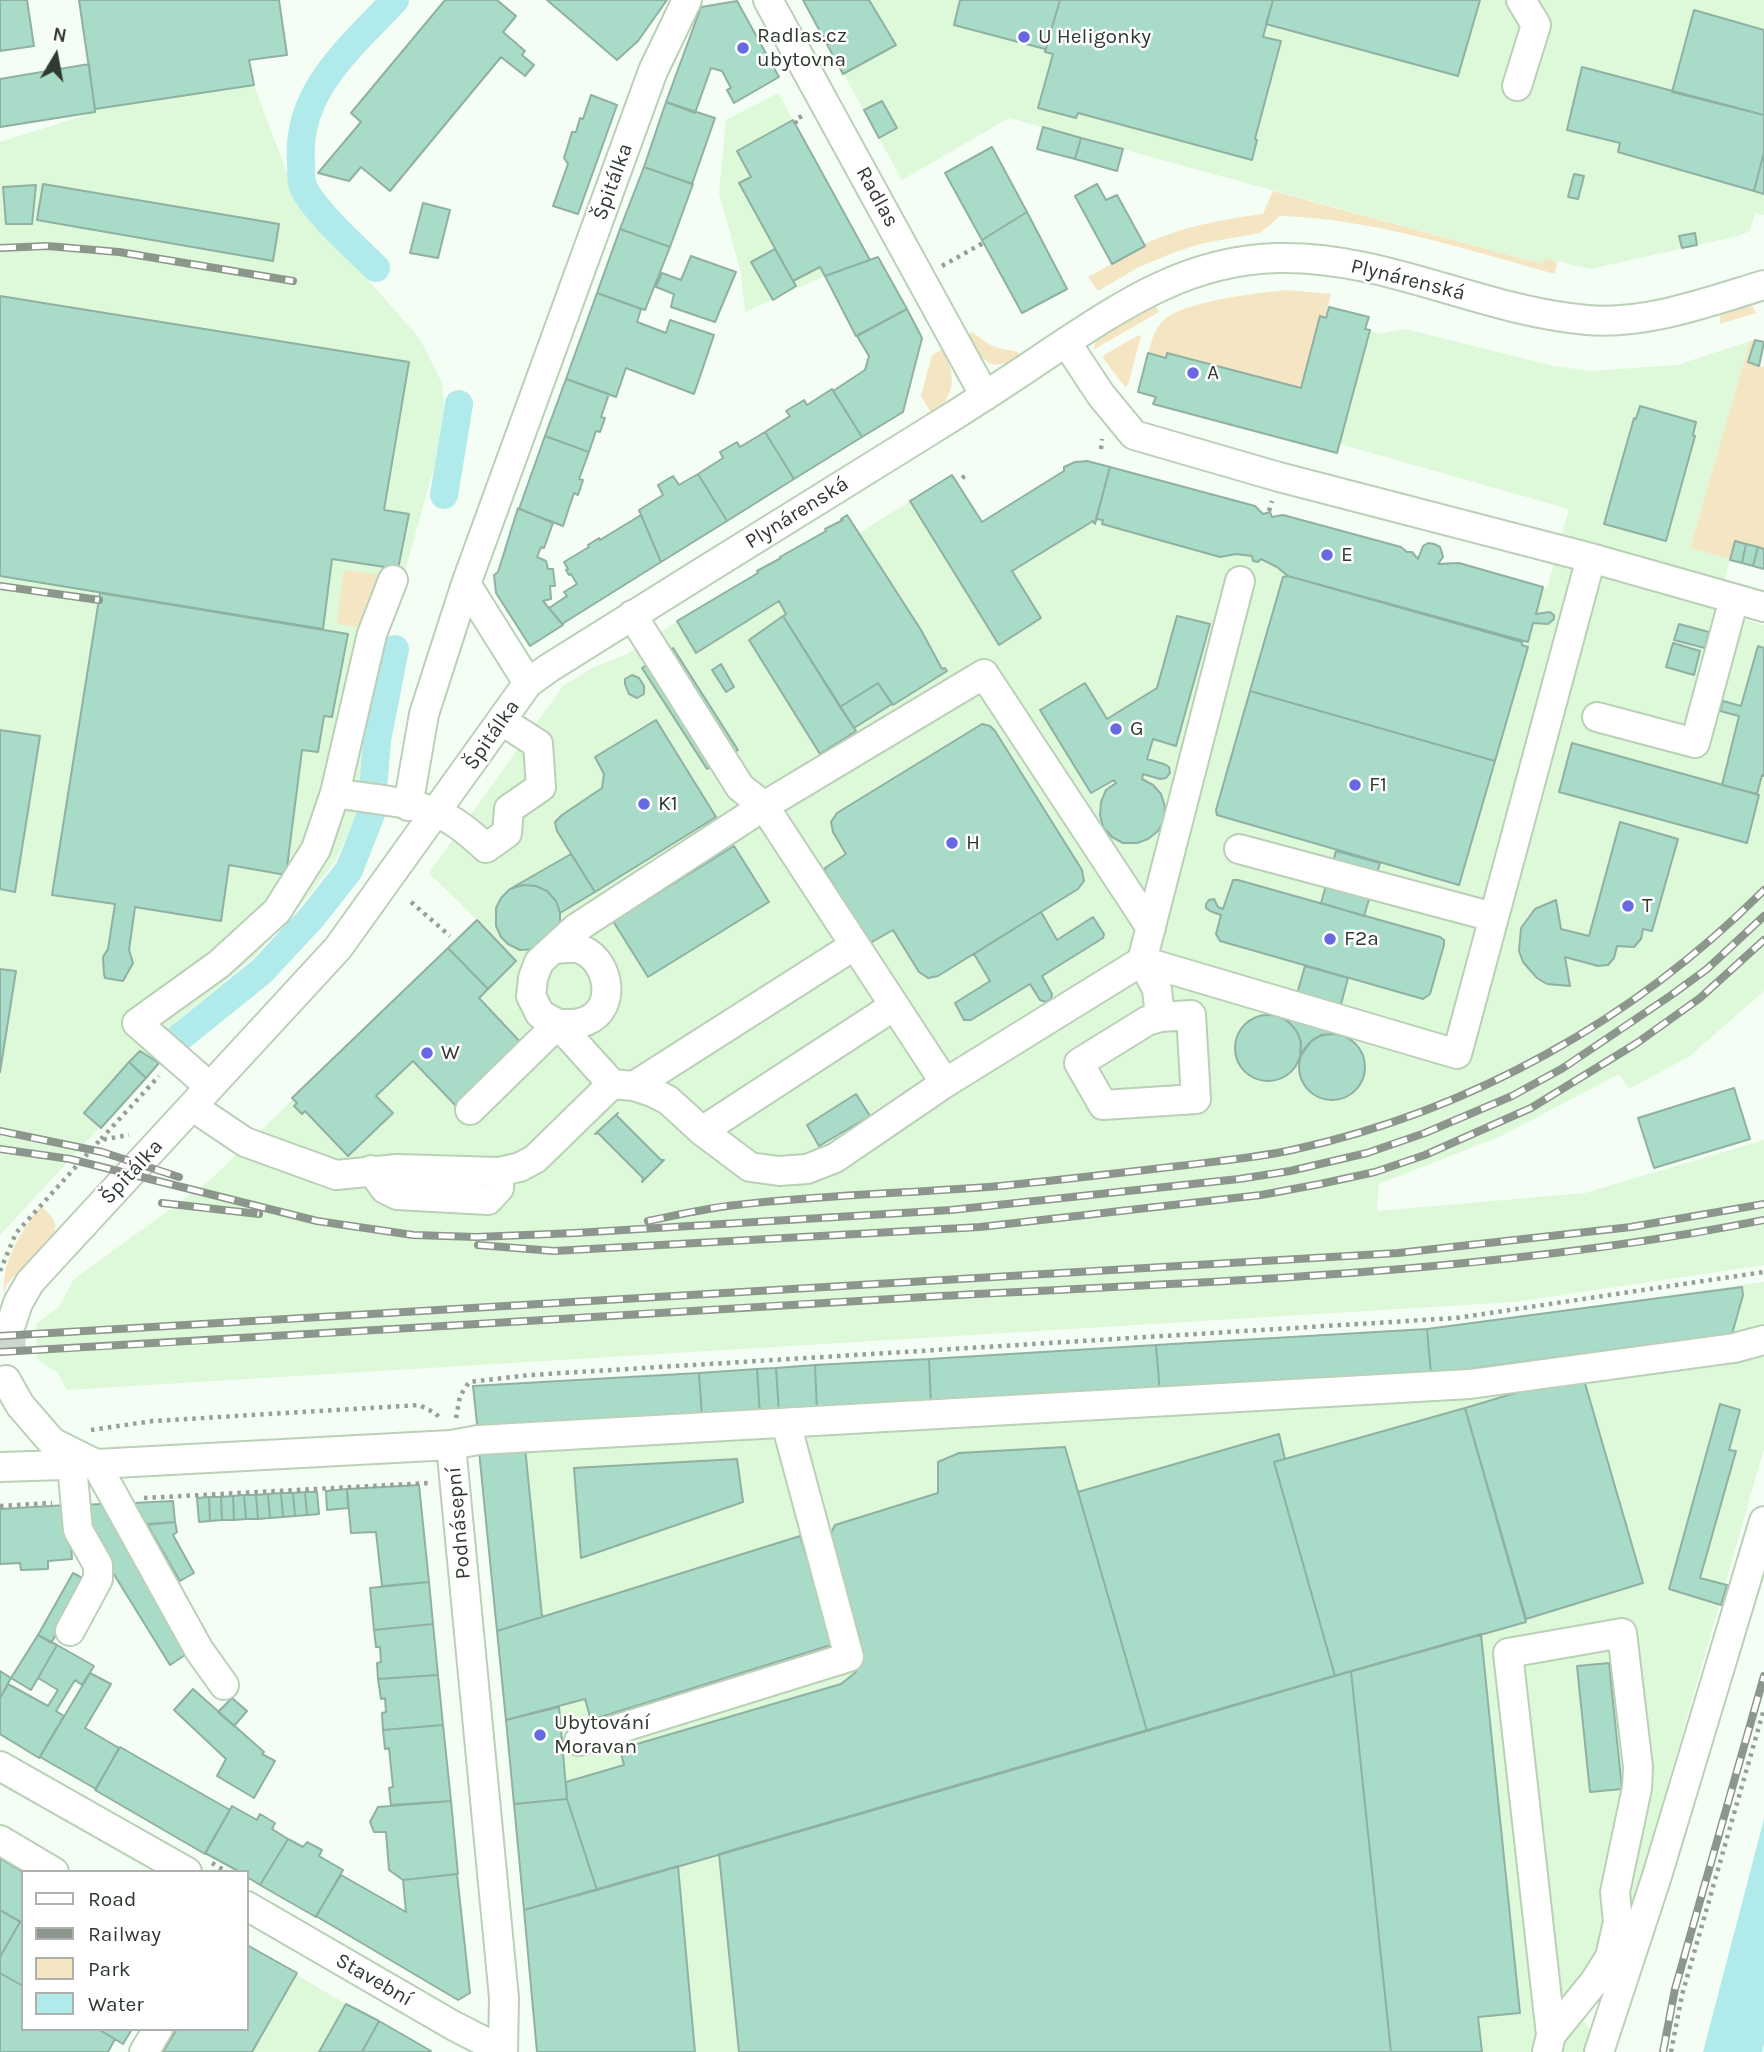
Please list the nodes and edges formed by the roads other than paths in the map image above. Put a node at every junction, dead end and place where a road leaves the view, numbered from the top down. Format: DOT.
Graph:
graph roads {
  1 [pos="687,0"];
  2 [pos="768,0"];
  3 [pos="1521,0"];
  4 [pos="1517,86"];
  5 [pos="1764,285"];
  6 [pos="1066,342"];
  7 [pos="985,396"];
  8 [pos="1591,558"];
  9 [pos="393,580"];
  10 [pos="1240,581"];
  11 [pos="466,584"];
  12 [pos="1734,599"];
  13 [pos="1764,607"];
  14 [pos="632,615"];
  15 [pos="528,683"];
  16 [pos="1597,717"];
  17 [pos="502,721"];
  18 [pos="346,795"];
  19 [pos="400,804"];
  20 [pos="764,806"];
  21 [pos="436,813"];
  22 [pos="1239,849"];
  23 [pos="1493,917"];
  24 [pos="1151,929"];
  25 [pos="855,945"];
  26 [pos="555,949"];
  27 [pos="1142,961"];
  28 [pos="894,1006"];
  29 [pos="1160,1017"];
  30 [pos="558,1024"];
  31 [pos="944,1083"];
  32 [pos="623,1085"];
  33 [pos="193,1107"];
  34 [pos="470,1110"];
  35 [pos="702,1131"];
  36 [pos="11,1324"];
  37 [pos="1764,1340"];
  38 [pos="6,1376"];
  39 [pos="786,1423"];
  40 [pos="451,1445"];
  41 [pos="78,1460"];
  42 [pos="0,1467"];
  43 [pos="1764,1521"];
  44 [pos="70,1631"];
  45 [pos="224,1685"];
  46 [pos="579,1741"];
  47 [pos="0,1766"];
  48 [pos="0,1840"];
  49 [pos="51,1870"];
  50 [pos="183,1870"];
  51 [pos="248,1907"];
  52 [pos="157,2031"];
  53 [pos="1549,2043"];
  54 [pos="503,2051"];
  55 [pos="144,2052"];
  56 [pos="1599,2052"];
  1 -- 11 [label="street, Špitálka"];
  2 -- 7 [label="street, Radlas"];
  3 -- 4 [label="street"];
  5 -- 6 [label="street, Plynárenská"];
  6 -- 7 [label="street, Plynárenská"];
  6 -- 8 [label="street"];
  7 -- 14 [label="street, Plynárenská"];
  8 -- 12 [label="street"];
  8 -- 23 [label="street"];
  9 -- 18 [label="street"];
  10 -- 24 [label="street"];
  11 -- 15 [label="street, Špitálka"];
  11 -- 19 [label="street"];
  12 -- 13 [label="street"];
  12 -- 16 [label="street"];
  14 -- 15 [label="street, Plynárenská"];
  14 -- 20 [label="street"];
  15 -- 17 [label="street, Špitálka"];
  17 -- 21 [label="street, Špitálka"];
  17 -- 21 [label="street"];
  18 -- 19 [label="street"];
  18 -- 33 [label="street"];
  19 -- 21 [label="street"];
  20 -- 24 [label="street"];
  20 -- 25 [label="street"];
  20 -- 26 [label="street"];
  21 -- 33 [label="street, Špitálka"];
  22 -- 23 [label="street"];
  23 -- 27 [label="street"];
  24 -- 27 [label="street"];
  25 -- 28 [label="street"];
  25 -- 32 [label="street"];
  26 -- 30 [label="street"];
  26 -- 30 [label="street"];
  27 -- 29 [label="street"];
  27 -- 31 [label="street"];
  28 -- 31 [label="street"];
  28 -- 35 [label="street"];
  30 -- 32 [label="street"];
  30 -- 34 [label="street"];
  31 -- 35 [label="street"];
  32 -- 33 [label="street"];
  32 -- 35 [label="street"];
  33 -- 36 [label="street, Špitálka"];
  37 -- 39 [label="street"];
  38 -- 41 [label="street"];
  39 -- 40 [label="street"];
  39 -- 46 [label="street"];
  40 -- 41 [label="street, Podnásepní"];
  40 -- 54 [label="street, Podnásepní"];
  41 -- 42 [label="street, Podnásepní"];
  41 -- 44 [label="street"];
  41 -- 45 [label="street"];
  43 -- 56 [label="street"];
  47 -- 50 [label="street"];
  48 -- 49 [label="street"];
  51 -- 54 [label="street, Stavební"];
  52 -- 55 [label="street"];
  53 -- 53 [label="street"];
}
